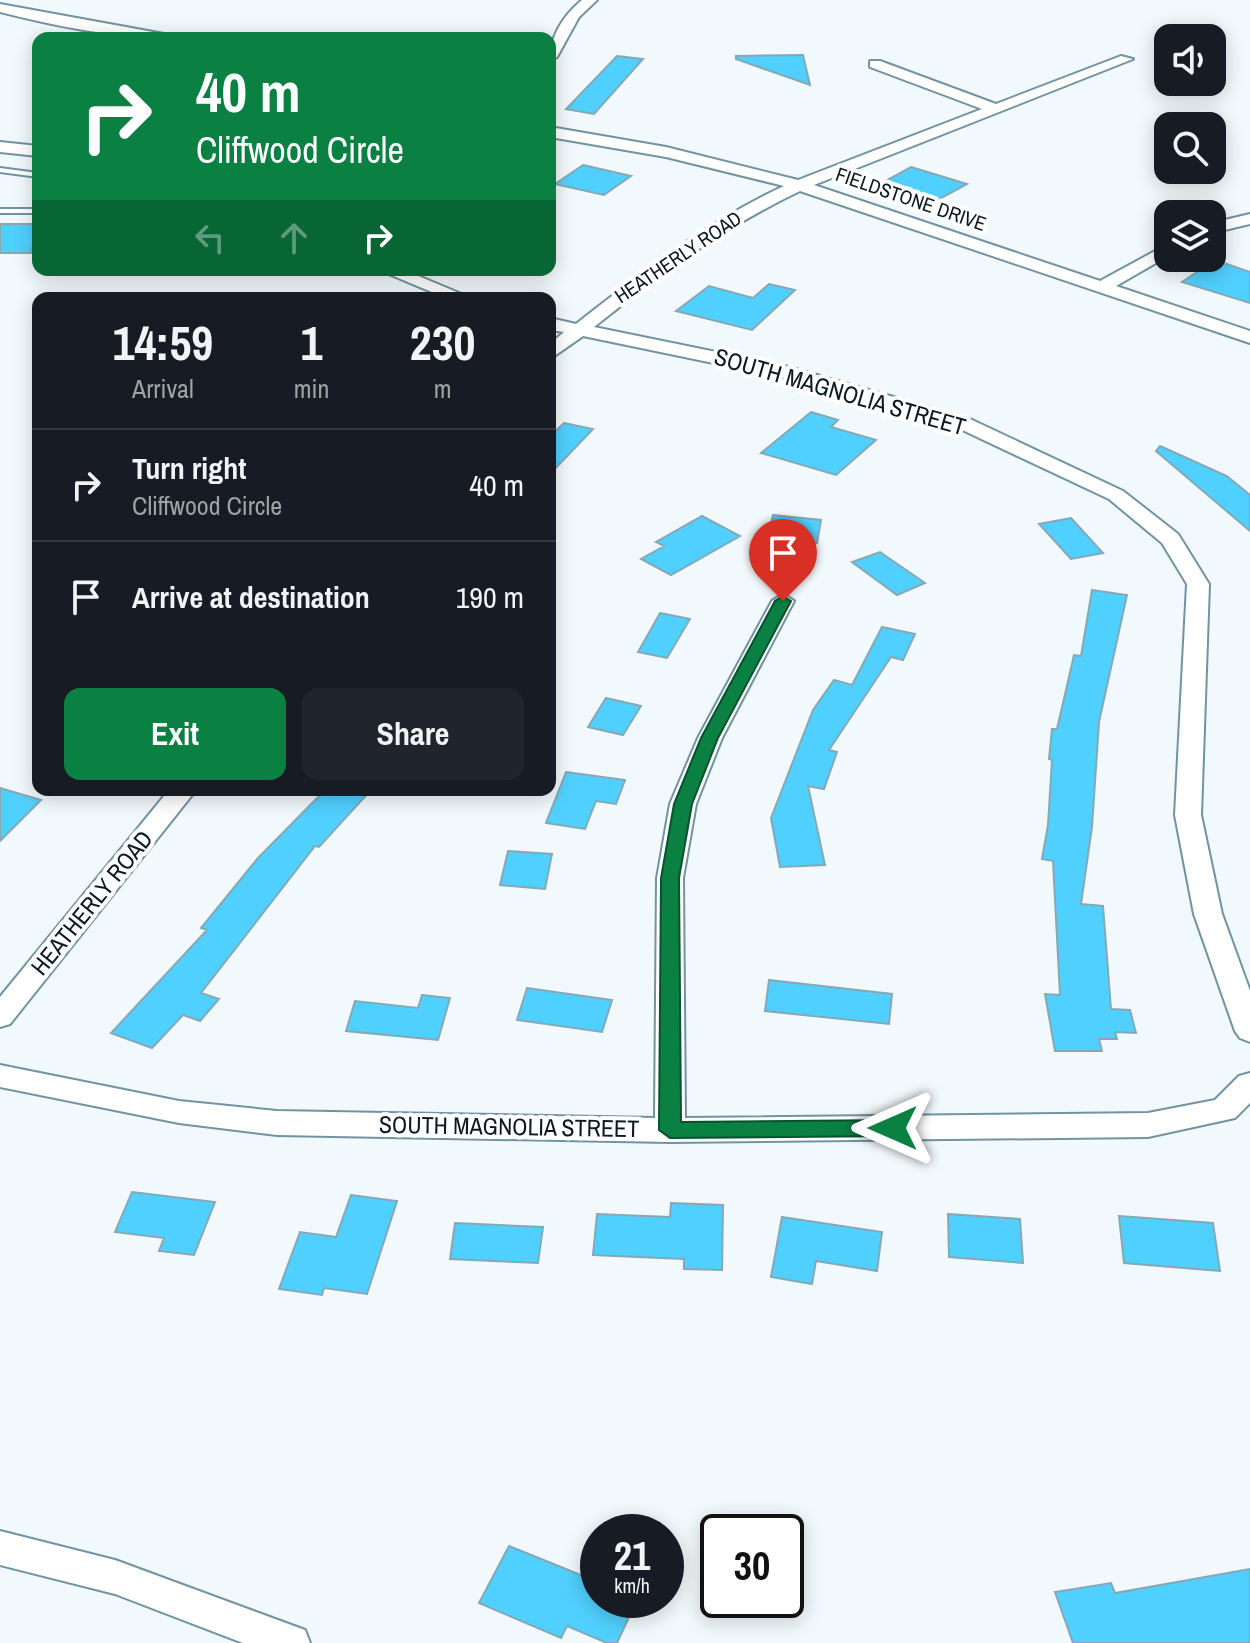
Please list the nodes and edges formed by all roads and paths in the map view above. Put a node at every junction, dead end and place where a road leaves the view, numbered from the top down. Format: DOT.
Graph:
graph roads {
  1 [pos="590,0"];
  2 [pos="0,8"];
  3 [pos="126,32"];
  4 [pos="556,46"];
  5 [pos="1126,59"];
  6 [pos="875,64"];
  7 [pos="996,109"];
  8 [pos="556,133"];
  9 [pos="0,147"];
  10 [pos="32,150"];
  11 [pos="0,170"];
  12 [pos="32,174"];
  13 [pos="799,185"];
  14 [pos="0,211"];
  15 [pos="32,211"];
  16 [pos="1250,219"];
  17 [pos="1226,225"];
  18 [pos="1154,257"];
  19 [pos="404,276"];
  20 [pos="1102,287"];
  21 [pos="446,292"];
  22 [pos="556,325"];
  23 [pos="575,330"];
  24 [pos="1250,337"];
  25 [pos="556,347"];
  26 [pos="783,601"];
  27 [pos="178,796"];
  28 [pos="0,1017"];
  29 [pos="1250,1031"];
  30 [pos="0,1076"];
  31 [pos="1250,1084"];
  32 [pos="670,1130"];
  33 [pos="0,1548"];
  34 [pos="291,1643"];
  1 -- 4 [label="street"];
  2 -- 3 [label="street"];
  5 -- 7 [label="street, HEATHERLY ROAD"];
  6 -- 7 [label="street"];
  7 -- 13 [label="street, HEATHERLY ROAD"];
  8 -- 13 [label="street, FIELDSTONE DRIVE"];
  9 -- 10 [label="street"];
  11 -- 12 [label="lane"];
  13 -- 20 [label="street, FIELDSTONE DRIVE"];
  13 -- 23 [label="street, HEATHERLY ROAD"];
  14 -- 15 [label="lane"];
  16 -- 17 [label="street"];
  18 -- 20 [label="street"];
  19 -- 21 [label="street"];
  20 -- 24 [label="street, FIELDSTONE DRIVE"];
  22 -- 23 [label="street, SOUTH MAGNOLIA STREET"];
  23 -- 25 [label="street, HEATHERLY ROAD"];
  23 -- 29 [label="street, SOUTH MAGNOLIA STREET"];
  26 -- 32 [label="street"];
  27 -- 28 [label="street, HEATHERLY ROAD"];
  30 -- 32 [label="street, SOUTH MAGNOLIA STREET"];
  31 -- 32 [label="street, SOUTH MAGNOLIA STREET"];
  33 -- 34 [label="street"];
}
